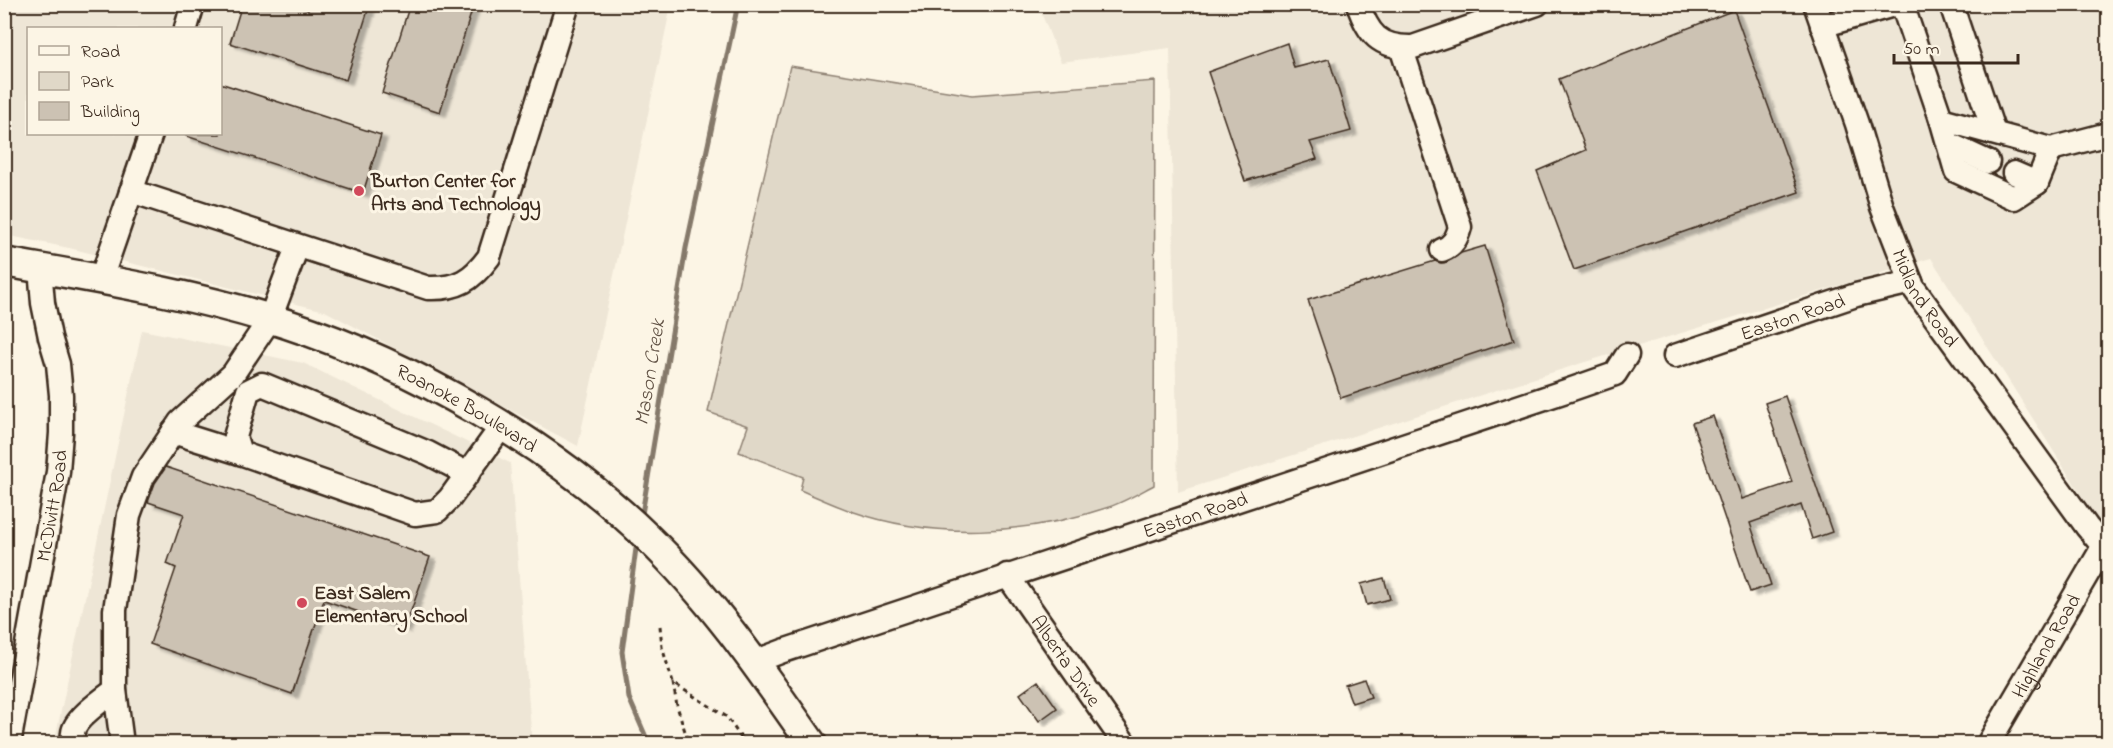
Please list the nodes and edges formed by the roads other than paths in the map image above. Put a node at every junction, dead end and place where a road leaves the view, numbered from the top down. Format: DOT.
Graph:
graph roads {
  1 [pos="193,4"];
  2 [pos="568,4"];
  3 [pos="1358,4"];
  4 [pos="1537,4"];
  5 [pos="1815,4"];
  6 [pos="1900,4"];
  7 [pos="1951,4"];
  8 [pos="1822,26"];
  9 [pos="186,27"];
  10 [pos="1401,47"];
  11 [pos="1941,119"];
  12 [pos="1994,133"];
  13 [pos="2109,134"];
  14 [pos="151,135"];
  15 [pos="1949,144"];
  16 [pos="2052,149"];
  17 [pos="1988,162"];
  18 [pos="2014,173"];
  19 [pos="2037,183"];
  20 [pos="131,191"];
  21 [pos="297,247"];
  22 [pos="1442,250"];
  23 [pos="4,262"];
  24 [pos="40,268"];
  25 [pos="101,279"];
  26 [pos="1911,282"];
  27 [pos="270,319"];
  28 [pos="1627,356"];
  29 [pos="1675,356"];
  30 [pos="502,426"];
  31 [pos="173,432"];
  32 [pos="240,453"];
  33 [pos="468,474"];
  34 [pos="2107,544"];
  35 [pos="1007,575"];
  36 [pos="754,662"];
  37 [pos="115,690"];
  38 [pos="9,744"];
  39 [pos="74,744"];
  40 [pos="122,744"];
  41 [pos="812,744"];
  42 [pos="1125,744"];
  43 [pos="1988,744"];
  1 -- 9 [label="street"];
  2 -- 21 [label="street"];
  3 -- 10 [label="street"];
  4 -- 10 [label="street"];
  5 -- 8 [label="street, Midland Road"];
  6 -- 8 [label="street"];
  6 -- 11 [label="street"];
  7 -- 12 [label="street"];
  8 -- 26 [label="street, Midland Road"];
  10 -- 22 [label="street"];
  11 -- 12 [label="street"];
  11 -- 15 [label="street"];
  12 -- 16 [label="street"];
  13 -- 16 [label="street"];
  14 -- 20 [label="street"];
  15 -- 17 [label="street"];
  15 -- 19 [label="street"];
  16 -- 19 [label="street"];
  18 -- 19 [label="street"];
  20 -- 21 [label="street"];
  20 -- 25 [label="street"];
  21 -- 27 [label="street"];
  23 -- 24 [label="main road, Roanoke Boulevard"];
  24 -- 25 [label="main road, Roanoke Boulevard"];
  24 -- 38 [label="street, McDivitt Road"];
  25 -- 27 [label="main road, Roanoke Boulevard"];
  26 -- 29 [label="street, Easton Road"];
  26 -- 34 [label="street, Midland Road"];
  27 -- 30 [label="main road, Roanoke Boulevard"];
  27 -- 31 [label="street"];
  28 -- 35 [label="street, Easton Road"];
  30 -- 33 [label="street"];
  30 -- 36 [label="main road, Roanoke Boulevard"];
  31 -- 32 [label="street"];
  31 -- 37 [label="street"];
  32 -- 33 [label="street"];
  32 -- 33 [label="street"];
  34 -- 43 [label="street, Highland Road"];
  35 -- 36 [label="street, Easton Road"];
  35 -- 42 [label="street, Alberta Drive"];
  36 -- 41 [label="main road, Roanoke Boulevard"];
  37 -- 39 [label="street"];
  37 -- 40 [label="street"];
}
